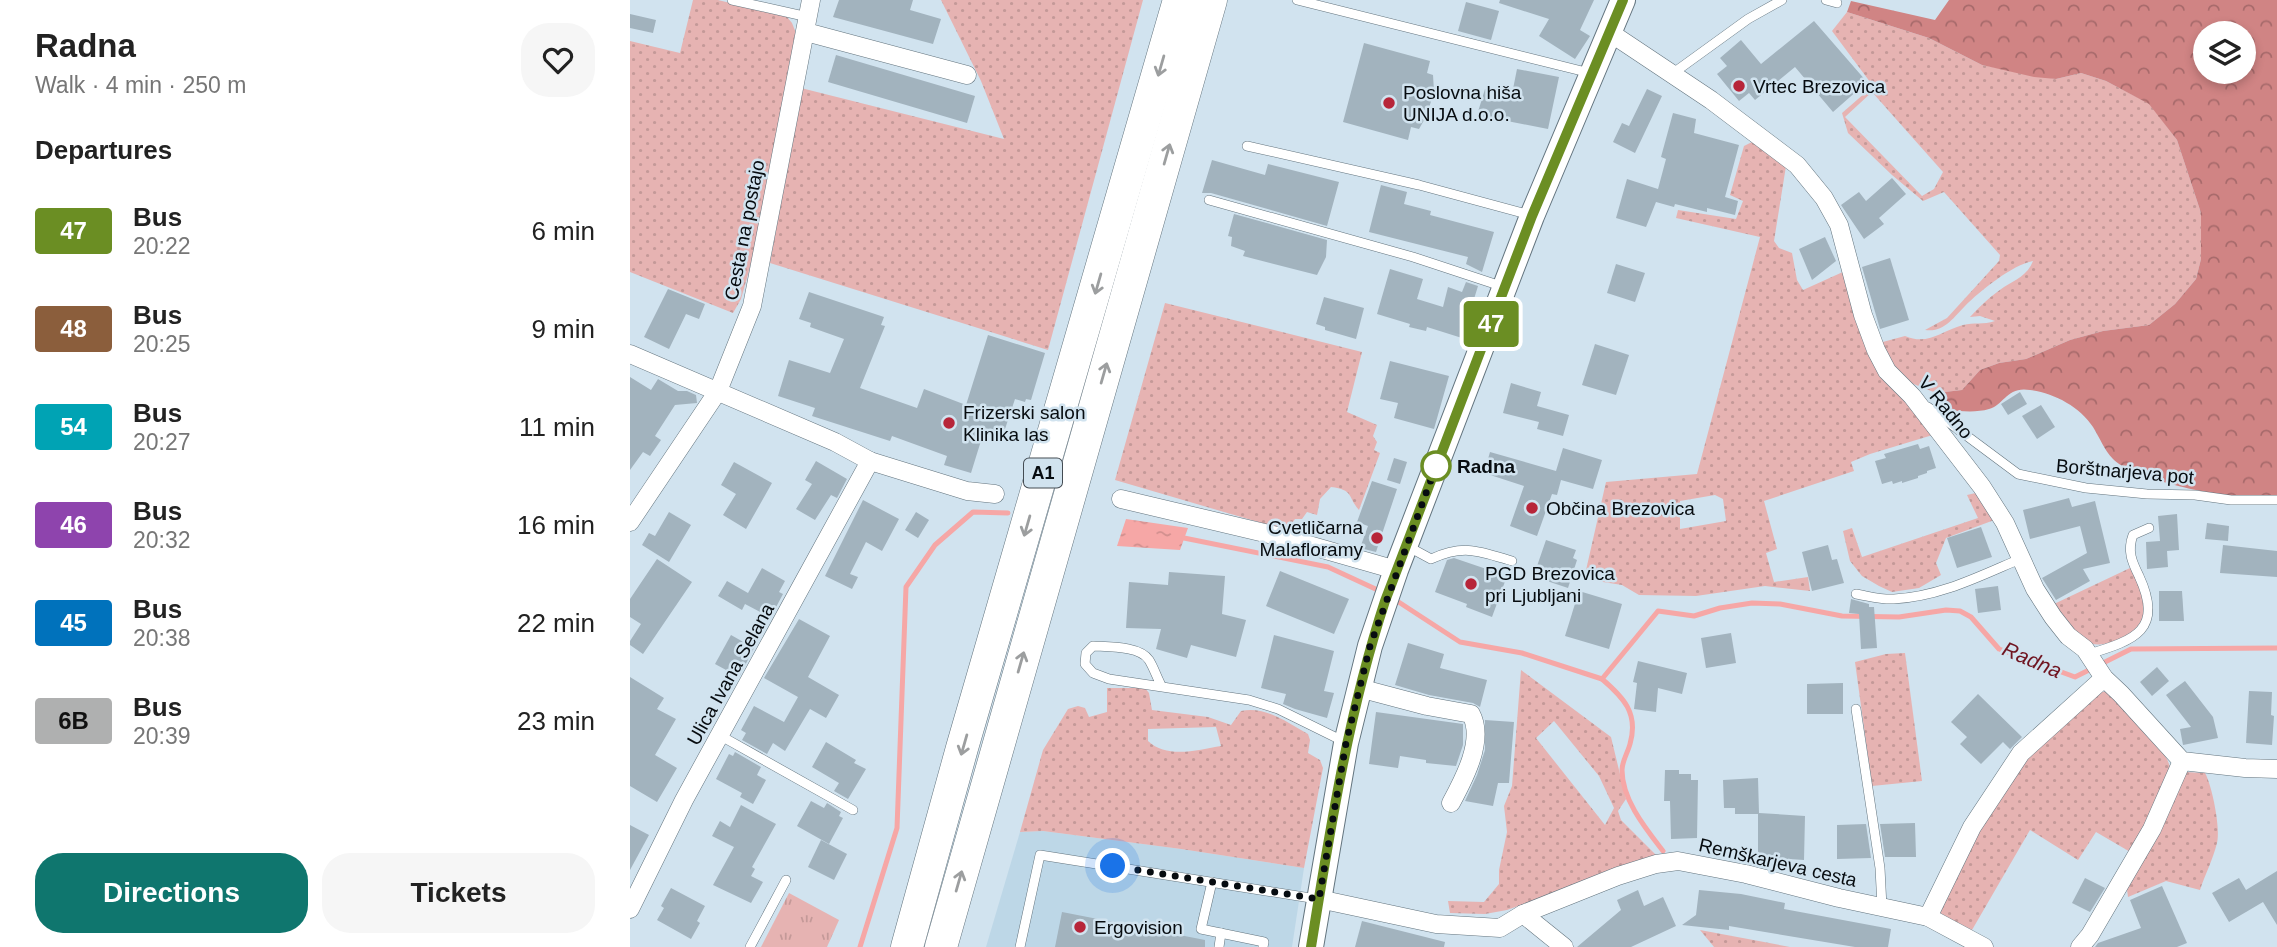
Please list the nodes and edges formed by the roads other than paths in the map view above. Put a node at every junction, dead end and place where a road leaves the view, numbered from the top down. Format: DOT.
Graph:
graph roads {
  1 [pos="732,0"];
  2 [pos="1179,0"];
  3 [pos="1211,0"];
  4 [pos="1297,0"];
  5 [pos="1623,0"];
  6 [pos="1782,0"];
  7 [pos="1826,0"];
  8 [pos="1837,3"];
  9 [pos="808,16"];
  10 [pos="1609,32"];
  11 [pos="1592,74"];
  12 [pos="1672,74"];
  13 [pos="967,75"];
  14 [pos="1247,146"];
  15 [pos="1209,200"];
  16 [pos="1532,216"];
  17 [pos="1505,287"];
  18 [pos="630,354"];
  19 [pos="718,391"];
  20 [pos="1912,396"];
  21 [pos="870,461"];
  22 [pos="996,494"];
  23 [pos="1121,499"];
  24 [pos="2277,500"];
  25 [pos="630,522"];
  26 [pos="2149,528"];
  27 [pos="1406,545"];
  28 [pos="2020,559"];
  29 [pos="1512,561"];
  30 [pos="1390,586"];
  31 [pos="1856,594"];
  32 [pos="2089,654"];
  33 [pos="2104,678"];
  34 [pos="1162,687"];
  35 [pos="1359,688"];
  36 [pos="1856,709"];
  37 [pos="721,736"];
  38 [pos="1346,743"];
  39 [pos="2182,761"];
  40 [pos="2277,769"];
  41 [pos="1451,803"];
  42 [pos="853,810"];
  43 [pos="786,880"];
  44 [pos="1212,882"];
  45 [pos="1319,899"];
  46 [pos="1882,907"];
  47 [pos="630,909"];
  48 [pos="1523,914"];
  49 [pos="1927,917"];
  50 [pos="1221,933"];
  51 [pos="750,947"];
  52 [pos="907,947"];
  53 [pos="941,947"];
  54 [pos="1020,947"];
  55 [pos="1219,947"];
  56 [pos="1263,947"];
  57 [pos="1311,947"];
  58 [pos="1564,947"];
  59 [pos="1984,947"];
  60 [pos="2081,947"];
  1 -- 9 [label="lane"];
  2 -- 52 [label="highway, A1, one-way"];
  53 -- 3 [label="highway, A1, one-way"];
  4 -- 11 [label="lane"];
  5 -- 10 [label="main road"];
  6 -- 12 [label="lane"];
  7 -- 8 [label="lane"];
  9 -- 13 [label="street"];
  9 -- 19 [label="street, Cesta na postajo"];
  10 -- 11 [label="main road"];
  10 -- 12 [label="street, V Radno"];
  11 -- 16 [label="main road"];
  12 -- 20 [label="street, V Radno"];
  14 -- 16 [label="lane"];
  15 -- 17 [label="lane"];
  16 -- 17 [label="main road"];
  17 -- 27 [label="main road"];
  18 -- 19 [label="street"];
  19 -- 21 [label="street"];
  19 -- 25 [label="street, Cesta na postajo"];
  20 -- 24 [label="lane, Borštnarjeva pot"];
  20 -- 28 [label="street, V Radno"];
  21 -- 22 [label="street"];
  21 -- 37 [label="street, Ulica Ivana Selana"];
  23 -- 30 [label="street"];
  26 -- 32 [label="lane"];
  27 -- 29 [label="lane"];
  27 -- 30 [label="main road"];
  28 -- 31 [label="lane"];
  28 -- 32 [label="street, V Radno"];
  30 -- 35 [label="main road"];
  32 -- 33 [label="street, V Radno"];
  33 -- 39 [label="street, V Radno"];
  33 -- 49 [label="street"];
  34 -- 34 [label="lane"];
  34 -- 38 [label="lane"];
  35 -- 38 [label="main road"];
  35 -- 41 [label="street"];
  36 -- 46 [label="lane"];
  37 -- 42 [label="lane"];
  37 -- 47 [label="street, Ulica Ivana Selana"];
  38 -- 45 [label="main road"];
  39 -- 40 [label="street"];
  39 -- 60 [label="street"];
  43 -- 51 [label="lane"];
  44 -- 45 [label="lane"];
  44 -- 50 [label="lane"];
  44 -- 54 [label="lane"];
  45 -- 48 [label="street, Remškarjeva cesta"];
  45 -- 57 [label="main road"];
  46 -- 48 [label="street, Remškarjeva cesta"];
  46 -- 49 [label="street, Remškarjeva cesta"];
  48 -- 58 [label="street"];
  49 -- 59 [label="street, Remškarjeva cesta"];
  50 -- 55 [label="lane"];
  50 -- 56 [label="lane"];
}
